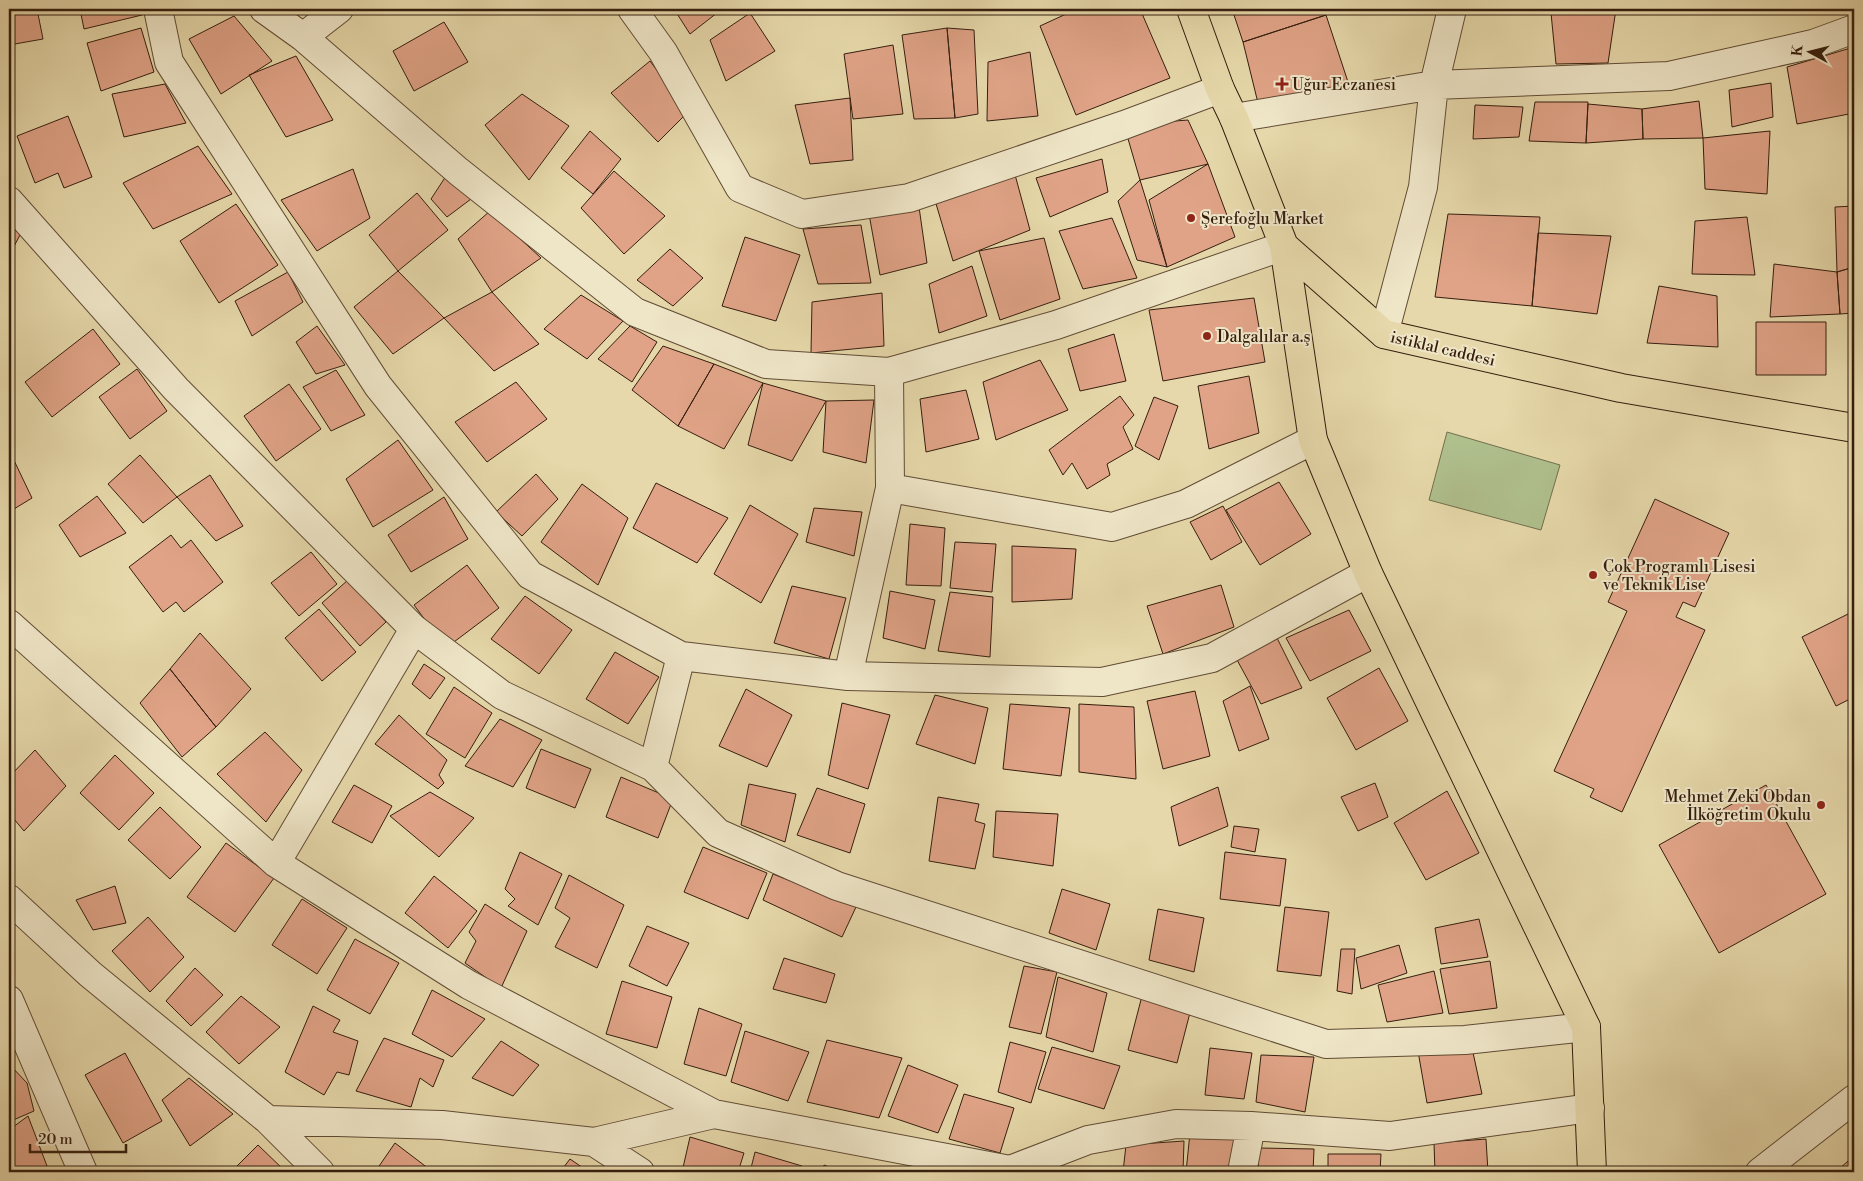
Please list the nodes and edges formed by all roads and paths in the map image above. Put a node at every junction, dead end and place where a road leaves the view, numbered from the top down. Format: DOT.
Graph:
graph roads {
  1 [pos="158,9"];
  2 [pos="264,9"];
  3 [pos="339,9"];
  4 [pos="632,9"];
  5 [pos="1191,9"];
  6 [pos="1452,9"];
  7 [pos="1854,29"];
  8 [pos="303,37"];
  9 [pos="1434,85"];
  10 [pos="1220,89"];
  11 [pos="1234,118"];
  12 [pos="9,201"];
  13 [pos="1284,246"];
  14 [pos="1384,334"];
  15 [pos="890,372"];
  16 [pos="1854,428"];
  17 [pos="1314,440"];
  18 [pos="890,488"];
  19 [pos="1368,573"];
  20 [pos="9,624"];
  21 [pos="414,629"];
  22 [pos="681,656"];
  23 [pos="848,676"];
  24 [pos="653,768"];
  25 [pos="276,863"];
  26 [pos="9,899"];
  27 [pos="9,1000"];
  28 [pos="1586,1027"];
  29 [pos="1854,1099"];
  30 [pos="1590,1108"];
  31 [pos="714,1114"];
  32 [pos="268,1120"];
  33 [pos="1251,1126"];
  34 [pos="594,1142"];
  35 [pos="83,1172"];
  36 [pos="320,1172"];
  37 [pos="640,1172"];
  38 [pos="1242,1172"];
  39 [pos="1592,1172"];
  40 [pos="1760,1172"];
  1 -- 22 [label="street"];
  2 -- 8 [label="street"];
  3 -- 8 [label="street"];
  4 -- 10 [label="street"];
  5 -- 10 [label="main road, istiklal caddesi"];
  6 -- 9 [label="street"];
  7 -- 9 [label="street"];
  8 -- 15 [label="street"];
  9 -- 11 [label="street"];
  9 -- 14 [label="street"];
  10 -- 11 [label="main road, istiklal caddesi"];
  11 -- 13 [label="main road, istiklal caddesi"];
  12 -- 21 [label="street"];
  13 -- 14 [label="main road, istiklal caddesi"];
  13 -- 15 [label="street"];
  13 -- 17 [label="main road"];
  14 -- 16 [label="main road, istiklal caddesi"];
  15 -- 18 [label="street"];
  17 -- 18 [label="street"];
  17 -- 19 [label="main road"];
  18 -- 23 [label="street"];
  19 -- 23 [label="street"];
  19 -- 28 [label="main road"];
  20 -- 25 [label="street"];
  21 -- 24 [label="street"];
  21 -- 25 [label="street"];
  22 -- 23 [label="street"];
  22 -- 24 [label="street"];
  24 -- 28 [label="street"];
  25 -- 31 [label="street"];
  26 -- 32 [label="street"];
  27 -- 35 [label="street"];
  28 -- 30 [label="main road"];
  29 -- 40 [label="street"];
  30 -- 33 [label="street"];
  30 -- 39 [label="main road"];
  31 -- 33 [label="street"];
  31 -- 34 [label="street"];
  32 -- 34 [label="street"];
  32 -- 36 [label="street"];
  33 -- 38 [label="street"];
  34 -- 37 [label="street"];
}
